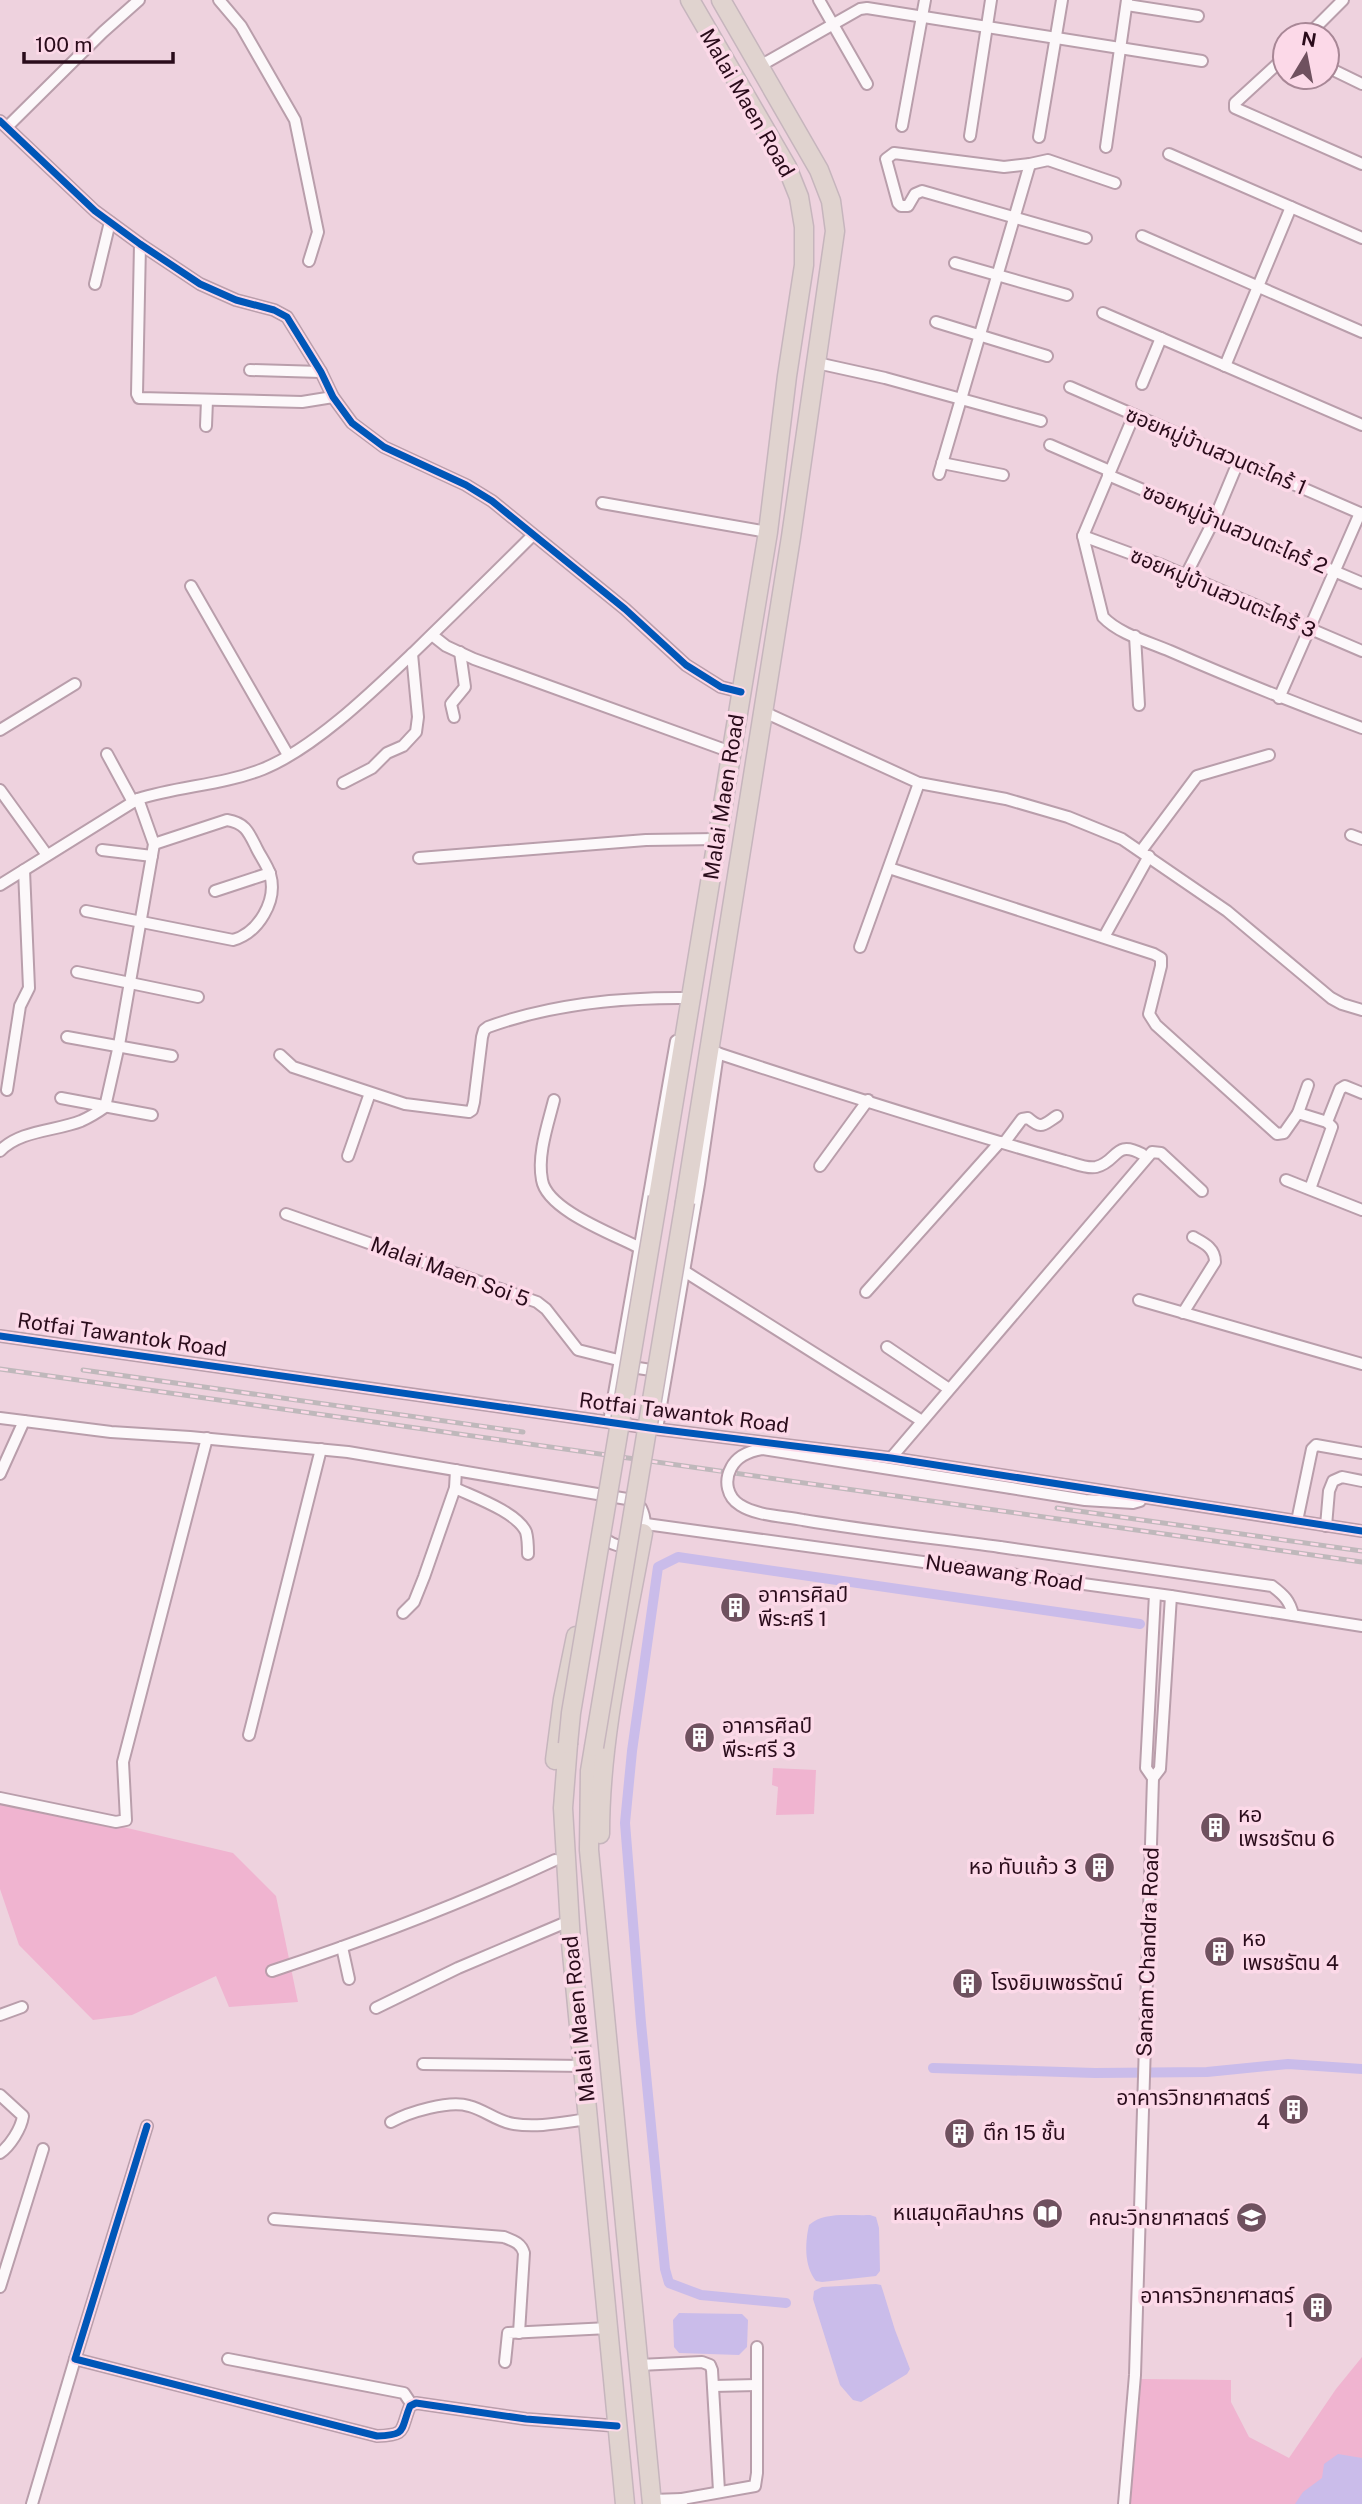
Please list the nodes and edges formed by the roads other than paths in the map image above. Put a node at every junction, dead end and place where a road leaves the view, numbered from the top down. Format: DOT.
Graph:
graph roads {
  1 [pos="139,0"];
  2 [pos="219,0"];
  3 [pos="690,0"];
  4 [pos="721,0"];
  5 [pos="819,0"];
  6 [pos="925,0"];
  7 [pos="991,0"];
  8 [pos="1062,0"];
  9 [pos="1343,0"];
  10 [pos="1127,2"];
  11 [pos="868,4"];
  12 [pos="922,16"];
  13 [pos="1198,16"];
  14 [pos="1322,21"];
  15 [pos="833,24"];
  16 [pos="987,26"];
  17 [pos="1056,37"];
  18 [pos="1121,47"];
  19 [pos="1202,61"];
  20 [pos="760,66"];
  21 [pos="1271,70"];
  22 [pos="1341,74"];
  23 [pos="867,84"];
  24 [pos="1362,85"];
  25 [pos="4,123"];
  26 [pos="902,125"];
  27 [pos="970,136"];
  28 [pos="1039,137"];
  29 [pos="1106,146"];
  30 [pos="1169,154"];
  31 [pos="1030,164"];
  32 [pos="1362,164"];
  33 [pos="1115,183"];
  34 [pos="1291,207"];
  35 [pos="1015,216"];
  36 [pos="110,222"];
  37 [pos="1142,236"];
  38 [pos="1086,237"];
  39 [pos="1362,238"];
  40 [pos="140,244"];
  41 [pos="309,261"];
  42 [pos="955,263"];
  43 [pos="997,275"];
  44 [pos="95,284"];
  45 [pos="1258,287"];
  46 [pos="1067,295"];
  47 [pos="1103,313"];
  48 [pos="936,322"];
  49 [pos="1362,332"];
  50 [pos="979,335"];
  51 [pos="1161,338"];
  52 [pos="1047,356"];
  53 [pos="817,363"];
  54 [pos="1225,366"];
  55 [pos="250,370"];
  56 [pos="321,372"];
  57 [pos="1142,384"];
  58 [pos="1070,387"];
  59 [pos="333,397"];
  60 [pos="960,398"];
  61 [pos="207,400"];
  62 [pos="1134,415"];
  63 [pos="1041,421"];
  64 [pos="1362,425"];
  65 [pos="206,426"];
  66 [pos="1050,444"];
  67 [pos="1239,460"];
  68 [pos="1109,473"];
  69 [pos="1003,475"];
  70 [pos="601,503"];
  71 [pos="1361,513"];
  72 [pos="1214,520"];
  73 [pos="768,532"];
  74 [pos="533,535"];
  75 [pos="1083,537"];
  76 [pos="1334,571"];
  77 [pos="1186,575"];
  78 [pos="1362,583"];
  79 [pos="191,586"];
  80 [pos="1310,628"];
  81 [pos="432,635"];
  82 [pos="1135,636"];
  83 [pos="1362,651"];
  84 [pos="460,652"];
  85 [pos="412,654"];
  86 [pos="75,684"];
  87 [pos="741,692"];
  88 [pos="1279,698"];
  89 [pos="1139,705"];
  90 [pos="764,712"];
  91 [pos="454,717"];
  92 [pos="1362,728"];
  93 [pos="0,730"];
  94 [pos="731,752"];
  95 [pos="107,754"];
  96 [pos="288,755"];
  97 [pos="1269,755"];
  98 [pos="343,783"];
  99 [pos="919,783"];
  100 [pos="0,790"];
  101 [pos="136,800"];
  102 [pos="717,839"];
  103 [pos="154,844"];
  104 [pos="102,850"];
  105 [pos="1145,854"];
  106 [pos="47,855"];
  107 [pos="152,856"];
  108 [pos="419,858"];
  109 [pos="888,867"];
  110 [pos="23,870"];
  111 [pos="270,873"];
  112 [pos="0,884"];
  113 [pos="215,891"];
  114 [pos="86,911"];
  115 [pos="142,921"];
  116 [pos="1104,937"];
  117 [pos="860,947"];
  118 [pos="77,972"];
  119 [pos="130,982"];
  120 [pos="198,997"];
  121 [pos="690,1002"];
  122 [pos="1362,1010"];
  123 [pos="67,1037"];
  124 [pos="119,1045"];
  125 [pos="713,1051"];
  126 [pos="280,1055"];
  127 [pos="172,1056"];
  128 [pos="1308,1085"];
  129 [pos="7,1090"];
  130 [pos="370,1093"];
  131 [pos="1362,1093"];
  132 [pos="61,1098"];
  133 [pos="554,1100"];
  134 [pos="868,1100"];
  135 [pos="105,1107"];
  136 [pos="1298,1113"];
  137 [pos="152,1115"];
  138 [pos="1057,1116"];
  139 [pos="1327,1122"];
  140 [pos="1002,1143"];
  141 [pos="0,1151"];
  142 [pos="1142,1154"];
  143 [pos="348,1156"];
  144 [pos="820,1166"];
  145 [pos="1286,1180"];
  146 [pos="1310,1189"];
  147 [pos="1202,1191"];
  148 [pos="1362,1210"];
  149 [pos="286,1214"];
  150 [pos="1193,1237"];
  151 [pos="638,1247"];
  152 [pos="684,1271"];
  153 [pos="866,1292"];
  154 [pos="1139,1300"];
  155 [pos="1183,1313"];
  156 [pos="0,1336"];
  157 [pos="887,1346"];
  158 [pos="1362,1364"];
  159 [pos="617,1365"];
  160 [pos="665,1382"];
  161 [pos="949,1388"];
  162 [pos="0,1418"];
  163 [pos="24,1421"];
  164 [pos="922,1421"];
  165 [pos="608,1422"];
  166 [pos="657,1429"];
  167 [pos="207,1438"];
  168 [pos="321,1449"];
  169 [pos="1362,1453"];
  170 [pos="891,1458"];
  171 [pos="456,1469"];
  172 [pos="0,1474"];
  173 [pos="1362,1481"];
  174 [pos="455,1488"];
  175 [pos="603,1495"];
  176 [pos="1150,1499"];
  177 [pos="1297,1521"];
  178 [pos="1326,1526"];
  179 [pos="597,1528"];
  180 [pos="644,1529"];
  181 [pos="1362,1531"];
  182 [pos="528,1554"];
  183 [pos="1155,1594"];
  184 [pos="1171,1596"];
  185 [pos="403,1613"];
  186 [pos="1293,1615"];
  187 [pos="1362,1626"];
  188 [pos="250,1735"];
  189 [pos="1153,1778"];
  190 [pos="0,1798"];
  191 [pos="555,1860"];
  192 [pos="562,1924"];
  193 [pos="342,1947"];
  194 [pos="599,1950"];
  195 [pos="272,1971"];
  196 [pos="349,1979"];
  197 [pos="22,2007"];
  198 [pos="376,2008"];
  199 [pos="0,2015"];
  200 [pos="584,2062"];
  201 [pos="423,2064"];
  202 [pos="0,2095"];
  203 [pos="589,2119"];
  204 [pos="391,2122"];
  205 [pos="147,2126"];
  206 [pos="43,2149"];
  207 [pos="0,2153"];
  208 [pos="274,2219"];
  209 [pos="0,2287"];
  210 [pos="609,2328"];
  211 [pos="519,2333"];
  212 [pos="757,2347"];
  213 [pos="75,2359"];
  214 [pos="228,2359"];
  215 [pos="505,2362"];
  216 [pos="639,2365"];
  217 [pos="757,2385"];
  218 [pos="713,2386"];
  219 [pos="412,2405"];
  220 [pos="617,2426"];
  221 [pos="719,2491"];
  222 [pos="682,2501"];
  223 [pos="652,2502"];
  224 [pos="32,2504"];
  225 [pos="625,2504"];
  226 [pos="1124,2504"];
  1 -- 25 [label="street"];
  2 -- 41 [label="street"];
  3 -- 73 [label="highway, Malai Maen Road"];
  4 -- 20 [label="highway, Malai Maen Road"];
  5 -- 15 [label="street"];
  6 -- 12 [label="street"];
  7 -- 16 [label="street"];
  8 -- 17 [label="street"];
  9 -- 14 [label="street"];
  10 -- 13 [label="street"];
  10 -- 18 [label="street"];
  11 -- 12 [label="street"];
  11 -- 15 [label="street"];
  12 -- 16 [label="street"];
  12 -- 26 [label="street"];
  15 -- 20 [label="street"];
  15 -- 23 [label="street"];
  16 -- 17 [label="street"];
  16 -- 27 [label="street"];
  17 -- 18 [label="street"];
  17 -- 28 [label="street"];
  18 -- 19 [label="street"];
  18 -- 29 [label="street"];
  20 -- 53 [label="highway, Malai Maen Road"];
  21 -- 32 [label="street"];
  22 -- 24 [label="street"];
  25 -- 36 [label="street"];
  30 -- 34 [label="street"];
  31 -- 33 [label="street"];
  31 -- 35 [label="street"];
  31 -- 35 [label="street"];
  34 -- 39 [label="street"];
  34 -- 45 [label="street"];
  35 -- 38 [label="street"];
  35 -- 43 [label="street"];
  36 -- 40 [label="street"];
  36 -- 44 [label="street"];
  37 -- 45 [label="street"];
  40 -- 56 [label="street"];
  40 -- 61 [label="street"];
  42 -- 43 [label="street"];
  43 -- 46 [label="street"];
  43 -- 50 [label="street"];
  45 -- 49 [label="street"];
  45 -- 54 [label="street"];
  47 -- 51 [label="street"];
  48 -- 50 [label="street"];
  50 -- 52 [label="street"];
  50 -- 60 [label="street"];
  51 -- 54 [label="street"];
  51 -- 57 [label="street"];
  53 -- 60 [label="street"];
  53 -- 90 [label="highway, Malai Maen Road"];
  54 -- 64 [label="street"];
  55 -- 56 [label="street"];
  56 -- 59 [label="street"];
  58 -- 62 [label="street, ซอยหมู่บ้านสวนตะไคร้ 1"];
  59 -- 61 [label="street"];
  59 -- 74 [label="street"];
  60 -- 63 [label="street"];
  60 -- 69 [label="street"];
  61 -- 65 [label="street"];
  62 -- 67 [label="street, ซอยหมู่บ้านสวนตะไคร้ 1"];
  62 -- 68 [label="street"];
  66 -- 68 [label="street, ซอยหมู่บ้านสวนตะไคร้ 2"];
  67 -- 71 [label="street, ซอยหมู่บ้านสวนตะไคร้ 1"];
  67 -- 72 [label="street"];
  68 -- 72 [label="street, ซอยหมู่บ้านสวนตะไคร้ 2"];
  68 -- 75 [label="street"];
  70 -- 73 [label="street"];
  71 -- 76 [label="street"];
  72 -- 76 [label="street, ซอยหมู่บ้านสวนตะไคร้ 2"];
  72 -- 77 [label="street"];
  73 -- 87 [label="highway, Malai Maen Road"];
  74 -- 81 [label="street"];
  74 -- 87 [label="street"];
  75 -- 77 [label="street, ซอยหมู่บ้านสวนตะไคร้ 3"];
  75 -- 82 [label="street"];
  76 -- 78 [label="street, ซอยหมู่บ้านสวนตะไคร้ 2"];
  76 -- 80 [label="street"];
  77 -- 80 [label="street, ซอยหมู่บ้านสวนตะไคร้ 3"];
  79 -- 96 [label="street"];
  80 -- 83 [label="street, ซอยหมู่บ้านสวนตะไคร้ 3"];
  80 -- 88 [label="street"];
  81 -- 84 [label="street"];
  81 -- 85 [label="street"];
  82 -- 88 [label="street"];
  82 -- 89 [label="street"];
  84 -- 91 [label="street"];
  84 -- 94 [label="street"];
  85 -- 96 [label="street"];
  85 -- 98 [label="street"];
  86 -- 93 [label="street"];
  87 -- 94 [label="highway, Malai Maen Road"];
  88 -- 92 [label="street"];
  90 -- 99 [label="street"];
  90 -- 125 [label="highway, Malai Maen Road"];
  94 -- 102 [label="highway, Malai Maen Road"];
  95 -- 101 [label="street"];
  96 -- 101 [label="street"];
  97 -- 105 [label="street"];
  99 -- 105 [label="street"];
  99 -- 109 [label="street"];
  100 -- 106 [label="street"];
  101 -- 103 [label="street"];
  101 -- 106 [label="street"];
  102 -- 108 [label="street"];
  102 -- 121 [label="highway, Malai Maen Road"];
  103 -- 107 [label="street"];
  103 -- 111 [label="street"];
  104 -- 107 [label="street"];
  105 -- 116 [label="street"];
  105 -- 122 [label="street"];
  106 -- 110 [label="street"];
  107 -- 115 [label="street"];
  109 -- 116 [label="street"];
  109 -- 117 [label="street"];
  110 -- 112 [label="street"];
  110 -- 129 [label="street"];
  111 -- 113 [label="street"];
  111 -- 115 [label="street"];
  114 -- 115 [label="street"];
  115 -- 119 [label="street"];
  116 -- 136 [label="street"];
  118 -- 119 [label="street"];
  119 -- 120 [label="street"];
  119 -- 124 [label="street"];
  121 -- 130 [label="street"];
  121 -- 151 [label="street"];
  121 -- 200 [label="highway, Malai Maen Road, bridge"];
  123 -- 124 [label="street"];
  124 -- 127 [label="street"];
  124 -- 135 [label="street"];
  125 -- 134 [label="street"];
  125 -- 152 [label="street"];
  125 -- 194 [label="highway, Malai Maen Road, bridge"];
  126 -- 130 [label="street"];
  128 -- 136 [label="street"];
  130 -- 143 [label="street"];
  131 -- 139 [label="street"];
  132 -- 135 [label="street"];
  133 -- 151 [label="street"];
  134 -- 140 [label="street"];
  134 -- 144 [label="street"];
  135 -- 137 [label="street"];
  135 -- 141 [label="street"];
  136 -- 139 [label="street"];
  138 -- 140 [label="street"];
  139 -- 146 [label="street"];
  140 -- 142 [label="street"];
  140 -- 153 [label="street"];
  145 -- 146 [label="street"];
  146 -- 148 [label="street"];
  147 -- 161 [label="street"];
  149 -- 159 [label="street, Malai Maen Soi 5"];
  150 -- 155 [label="street"];
  151 -- 159 [label="street"];
  152 -- 160 [label="street"];
  152 -- 164 [label="street"];
  154 -- 155 [label="street"];
  155 -- 158 [label="street"];
  156 -- 165 [label="street, Rotfai Tawantok Road"];
  157 -- 161 [label="street"];
  159 -- 160 [label="street, Malai Maen Soi 5"];
  159 -- 165 [label="street"];
  160 -- 166 [label="street"];
  161 -- 164 [label="street"];
  162 -- 163 [label="street"];
  163 -- 167 [label="street"];
  163 -- 172 [label="street"];
  164 -- 170 [label="street"];
  165 -- 166 [label="street, Rotfai Tawantok Road"];
  166 -- 170 [label="street, Rotfai Tawantok Road"];
  167 -- 168 [label="street"];
  167 -- 190 [label="street"];
  168 -- 171 [label="street"];
  168 -- 188 [label="street"];
  169 -- 177 [label="street"];
  170 -- 176 [label="street, Rotfai Tawantok Road"];
  171 -- 174 [label="street"];
  171 -- 175 [label="street"];
  173 -- 178 [label="street"];
  174 -- 182 [label="street"];
  174 -- 185 [label="street"];
  175 -- 179 [label="highway"];
  175 -- 180 [label="street"];
  176 -- 177 [label="street, Rotfai Tawantok Road"];
  176 -- 186 [label="street, bridge"];
  177 -- 178 [label="street, Rotfai Tawantok Road"];
  178 -- 181 [label="street, Rotfai Tawantok Road"];
  179 -- 180 [label="street"];
  179 -- 191 [label="highway"];
  180 -- 183 [label="street, Nueawang Road"];
  180 -- 194 [label="highway"];
  183 -- 184 [label="street, Nueawang Road"];
  183 -- 189 [label="street, Sanam Chandra Road"];
  184 -- 186 [label="street, Nueawang Road"];
  184 -- 189 [label="street, Sanam Chandra Road"];
  186 -- 187 [label="street, Nueawang Road"];
  189 -- 226 [label="street, Sanam Chandra Road"];
  191 -- 192 [label="highway"];
  191 -- 193 [label="street"];
  192 -- 198 [label="street"];
  192 -- 200 [label="highway"];
  193 -- 195 [label="street"];
  193 -- 196 [label="street"];
  194 -- 216 [label="highway, Malai Maen Road"];
  197 -- 199 [label="street"];
  200 -- 201 [label="street"];
  200 -- 203 [label="highway, Malai Maen Road"];
  202 -- 207 [label="street"];
  203 -- 204 [label="street"];
  203 -- 210 [label="highway, Malai Maen Road"];
  205 -- 213 [label="street"];
  206 -- 209 [label="street"];
  208 -- 211 [label="street"];
  210 -- 211 [label="street"];
  210 -- 220 [label="highway, Malai Maen Road"];
  211 -- 215 [label="street"];
  212 -- 217 [label="street"];
  213 -- 219 [label="street"];
  213 -- 224 [label="street"];
  214 -- 219 [label="street"];
  216 -- 218 [label="street"];
  216 -- 223 [label="highway, Malai Maen Road"];
  217 -- 218 [label="street"];
  217 -- 221 [label="street"];
  218 -- 221 [label="street"];
  219 -- 220 [label="street"];
  220 -- 225 [label="highway, Malai Maen Road"];
  221 -- 222 [label="street"];
  222 -- 223 [label="street"];
}
